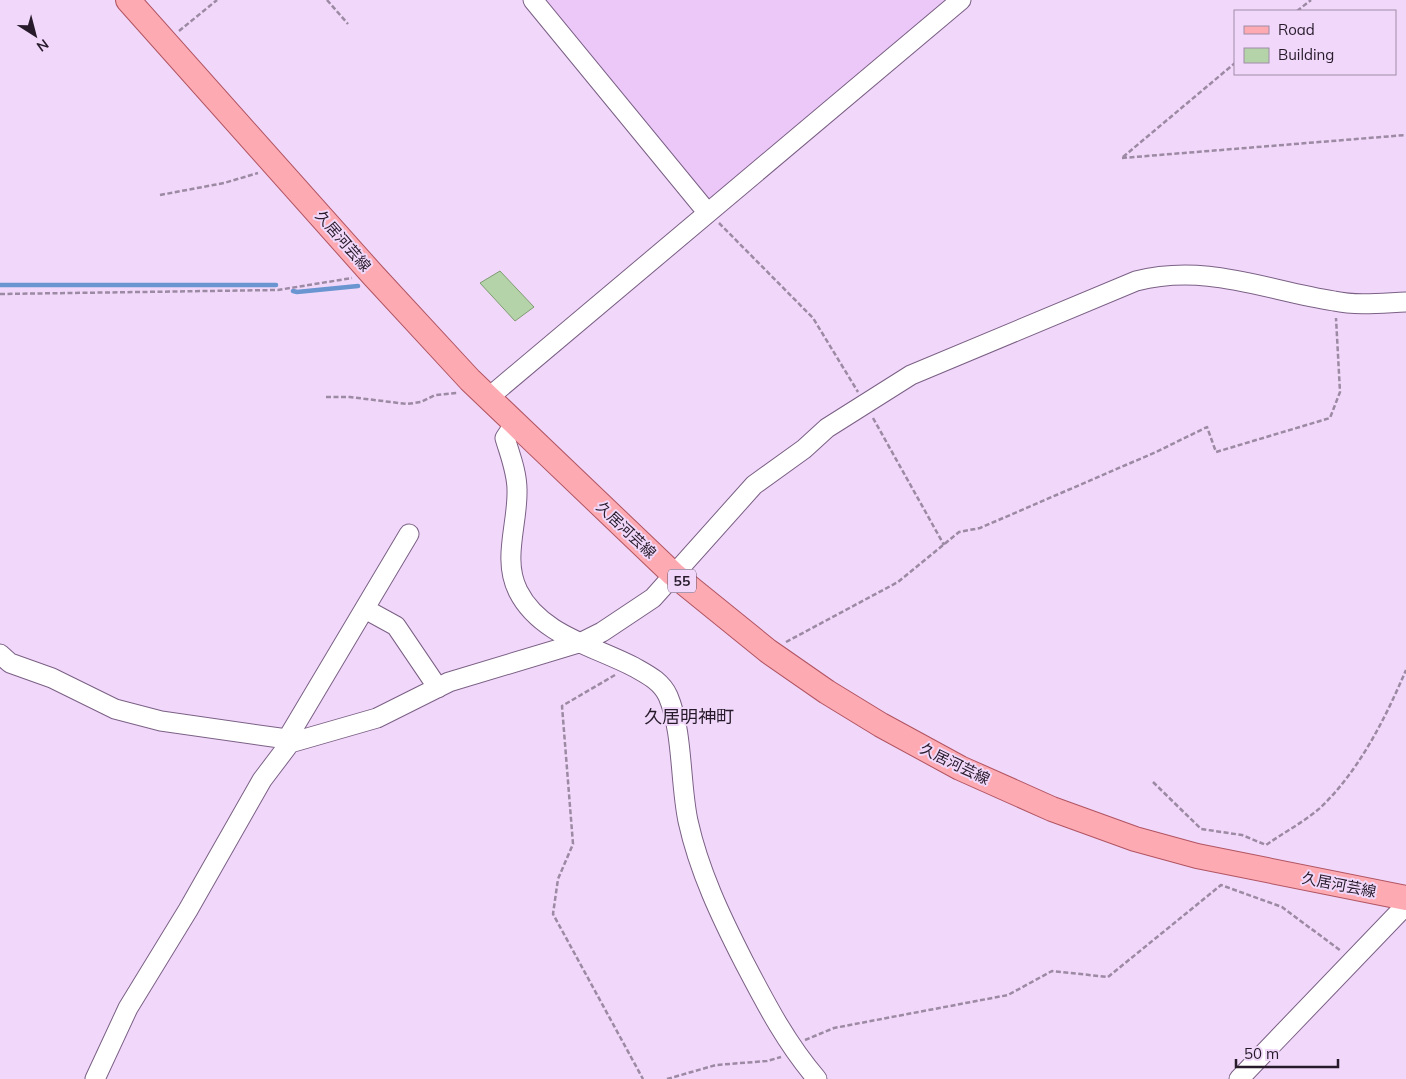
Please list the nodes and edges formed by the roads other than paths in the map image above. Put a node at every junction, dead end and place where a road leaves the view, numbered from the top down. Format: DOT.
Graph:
graph roads {
  1 [pos="128,0"];
  2 [pos="532,0"];
  3 [pos="961,0"];
  4 [pos="707,212"];
  5 [pos="1406,302"];
  6 [pos="483,392"];
  7 [pos="515,423"];
  8 [pos="409,534"];
  9 [pos="673,574"];
  10 [pos="365,608"];
  11 [pos="582,642"];
  12 [pos="0,654"];
  13 [pos="438,688"];
  14 [pos="288,741"];
  15 [pos="1406,898"];
  16 [pos="1406,905"];
  17 [pos="95,1079"];
  18 [pos="817,1079"];
  19 [pos="1239,1079"];
  1 -- 6 [label="main road, 久居河芸線 / 55"];
  2 -- 4 [label="street"];
  3 -- 4 [label="street"];
  4 -- 6 [label="street"];
  5 -- 9 [label="street"];
  6 -- 7 [label="main road, 久居河芸線 / 55"];
  7 -- 9 [label="main road, 久居河芸線 / 55"];
  7 -- 11 [label="street"];
  8 -- 10 [label="street"];
  9 -- 11 [label="street"];
  9 -- 15 [label="main road, 久居河芸線 / 55"];
  10 -- 13 [label="street"];
  10 -- 14 [label="street"];
  11 -- 13 [label="street"];
  11 -- 18 [label="street"];
  12 -- 14 [label="street"];
  13 -- 14 [label="street"];
  14 -- 17 [label="street"];
  16 -- 19 [label="street"];
}
